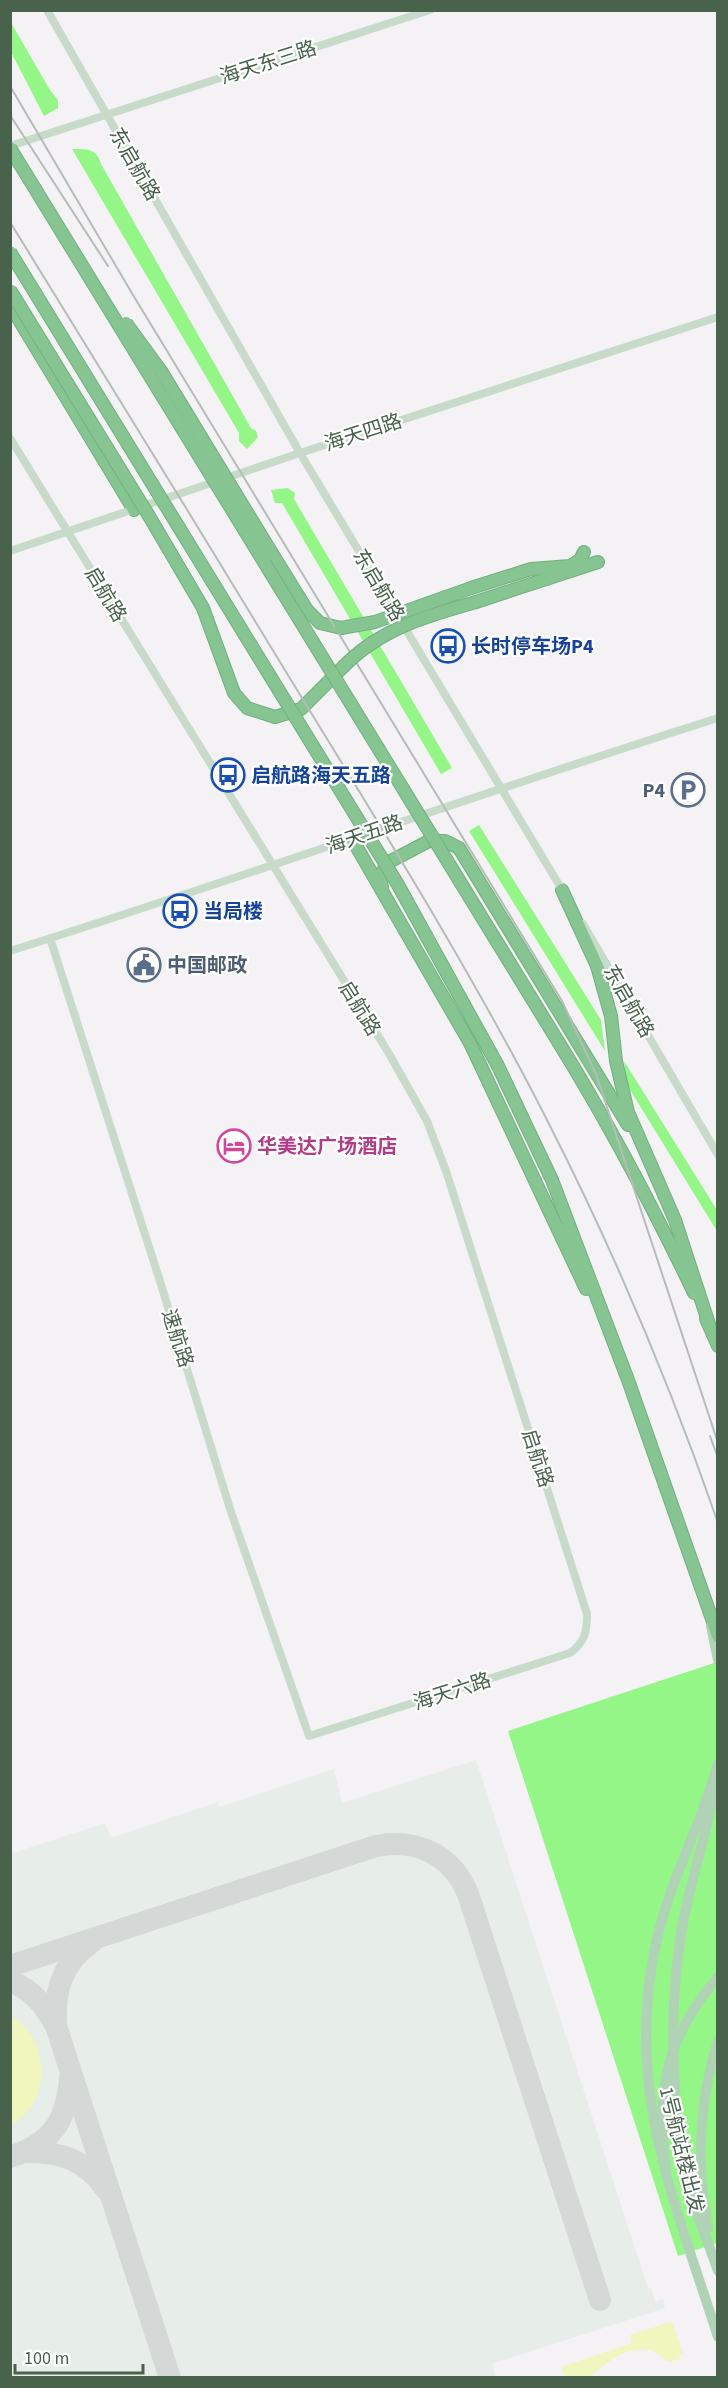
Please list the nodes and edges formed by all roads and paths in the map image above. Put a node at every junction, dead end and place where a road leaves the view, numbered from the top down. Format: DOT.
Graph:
graph roads {
  1 [pos="47,10"];
  2 [pos="430,10"];
  3 [pos="106,114"];
  4 [pos="10,147"];
  5 [pos="10,252"];
  6 [pos="93,283"];
  7 [pos="10,290"];
  8 [pos="10,305"];
  9 [pos="717,317"];
  10 [pos="10,438"];
  11 [pos="300,453"];
  12 [pos="134,510"];
  13 [pos="69,532"];
  14 [pos="10,551"];
  15 [pos="584,552"];
  16 [pos="598,562"];
  17 [pos="717,718"];
  18 [pos="500,787"];
  19 [pos="352,839"];
  20 [pos="273,866"];
  21 [pos="562,890"];
  22 [pos="384,894"];
  23 [pos="50,939"];
  24 [pos="10,951"];
  25 [pos="640,1143"];
  26 [pos="717,1155"];
  27 [pos="709,1324"];
  28 [pos="717,1346"];
  29 [pos="628,1380"];
  30 [pos="708,1605"];
  31 [pos="587,1634"];
  32 [pos="717,1636"];
  33 [pos="717,1660"];
  34 [pos="309,1736"];
  35 [pos="717,1763"];
  36 [pos="717,1772"];
  37 [pos="717,1977"];
  38 [pos="717,2041"];
  39 [pos="666,2169"];
  40 [pos="716,2266"];
  41 [pos="717,2337"];
  1 -- 3 [label="street, 东启航路"];
  2 -- 3 [label="street, 海天东三路"];
  3 -- 4 [label="street, 海天东三路"];
  3 -- 11 [label="street, 东启航路"];
  4 -- 6 [label="highway, bridge"];
  5 -- 29 [label="highway, bridge"];
  6 -- 15 [label="highway, bridge"];
  6 -- 27 [label="highway, bridge"];
  7 -- 16 [label="highway, bridge"];
  8 -- 12 [label="highway"];
  9 -- 11 [label="street, 海天四路"];
  10 -- 13 [label="street, 启航路"];
  11 -- 12 [label="street, 海天四路"];
  11 -- 18 [label="street, 东启航路"];
  12 -- 13 [label="street, 海天四路"];
  13 -- 14 [label="street, 海天四路"];
  13 -- 20 [label="street, 启航路"];
  17 -- 18 [label="street, 海天五路"];
  18 -- 19 [label="street, 海天五路"];
  18 -- 21 [label="street, 东启航路"];
  19 -- 20 [label="street, 海天五路"];
  19 -- 22 [label="highway"];
  20 -- 23 [label="street, 海天五路"];
  20 -- 31 [label="street, 启航路"];
  21 -- 25 [label="highway"];
  21 -- 26 [label="street, 东启航路"];
  22 -- 25 [label="highway"];
  22 -- 29 [label="highway"];
  23 -- 24 [label="street, 海天五路"];
  23 -- 34 [label="street, 速航路"];
  25 -- 27 [label="highway"];
  27 -- 28 [label="highway"];
  29 -- 30 [label="highway"];
  30 -- 32 [label="highway"];
  30 -- 33 [label="main road"];
  31 -- 34 [label="street, 海天六路"];
  35 -- 39 [label="main road, 1号航站楼出发, bridge"];
  36 -- 40 [label="main road, bridge"];
  37 -- 39 [label="main road, bridge"];
  38 -- 40 [label="main road"];
  39 -- 41 [label="main road, 1号航站楼出发"];
}
